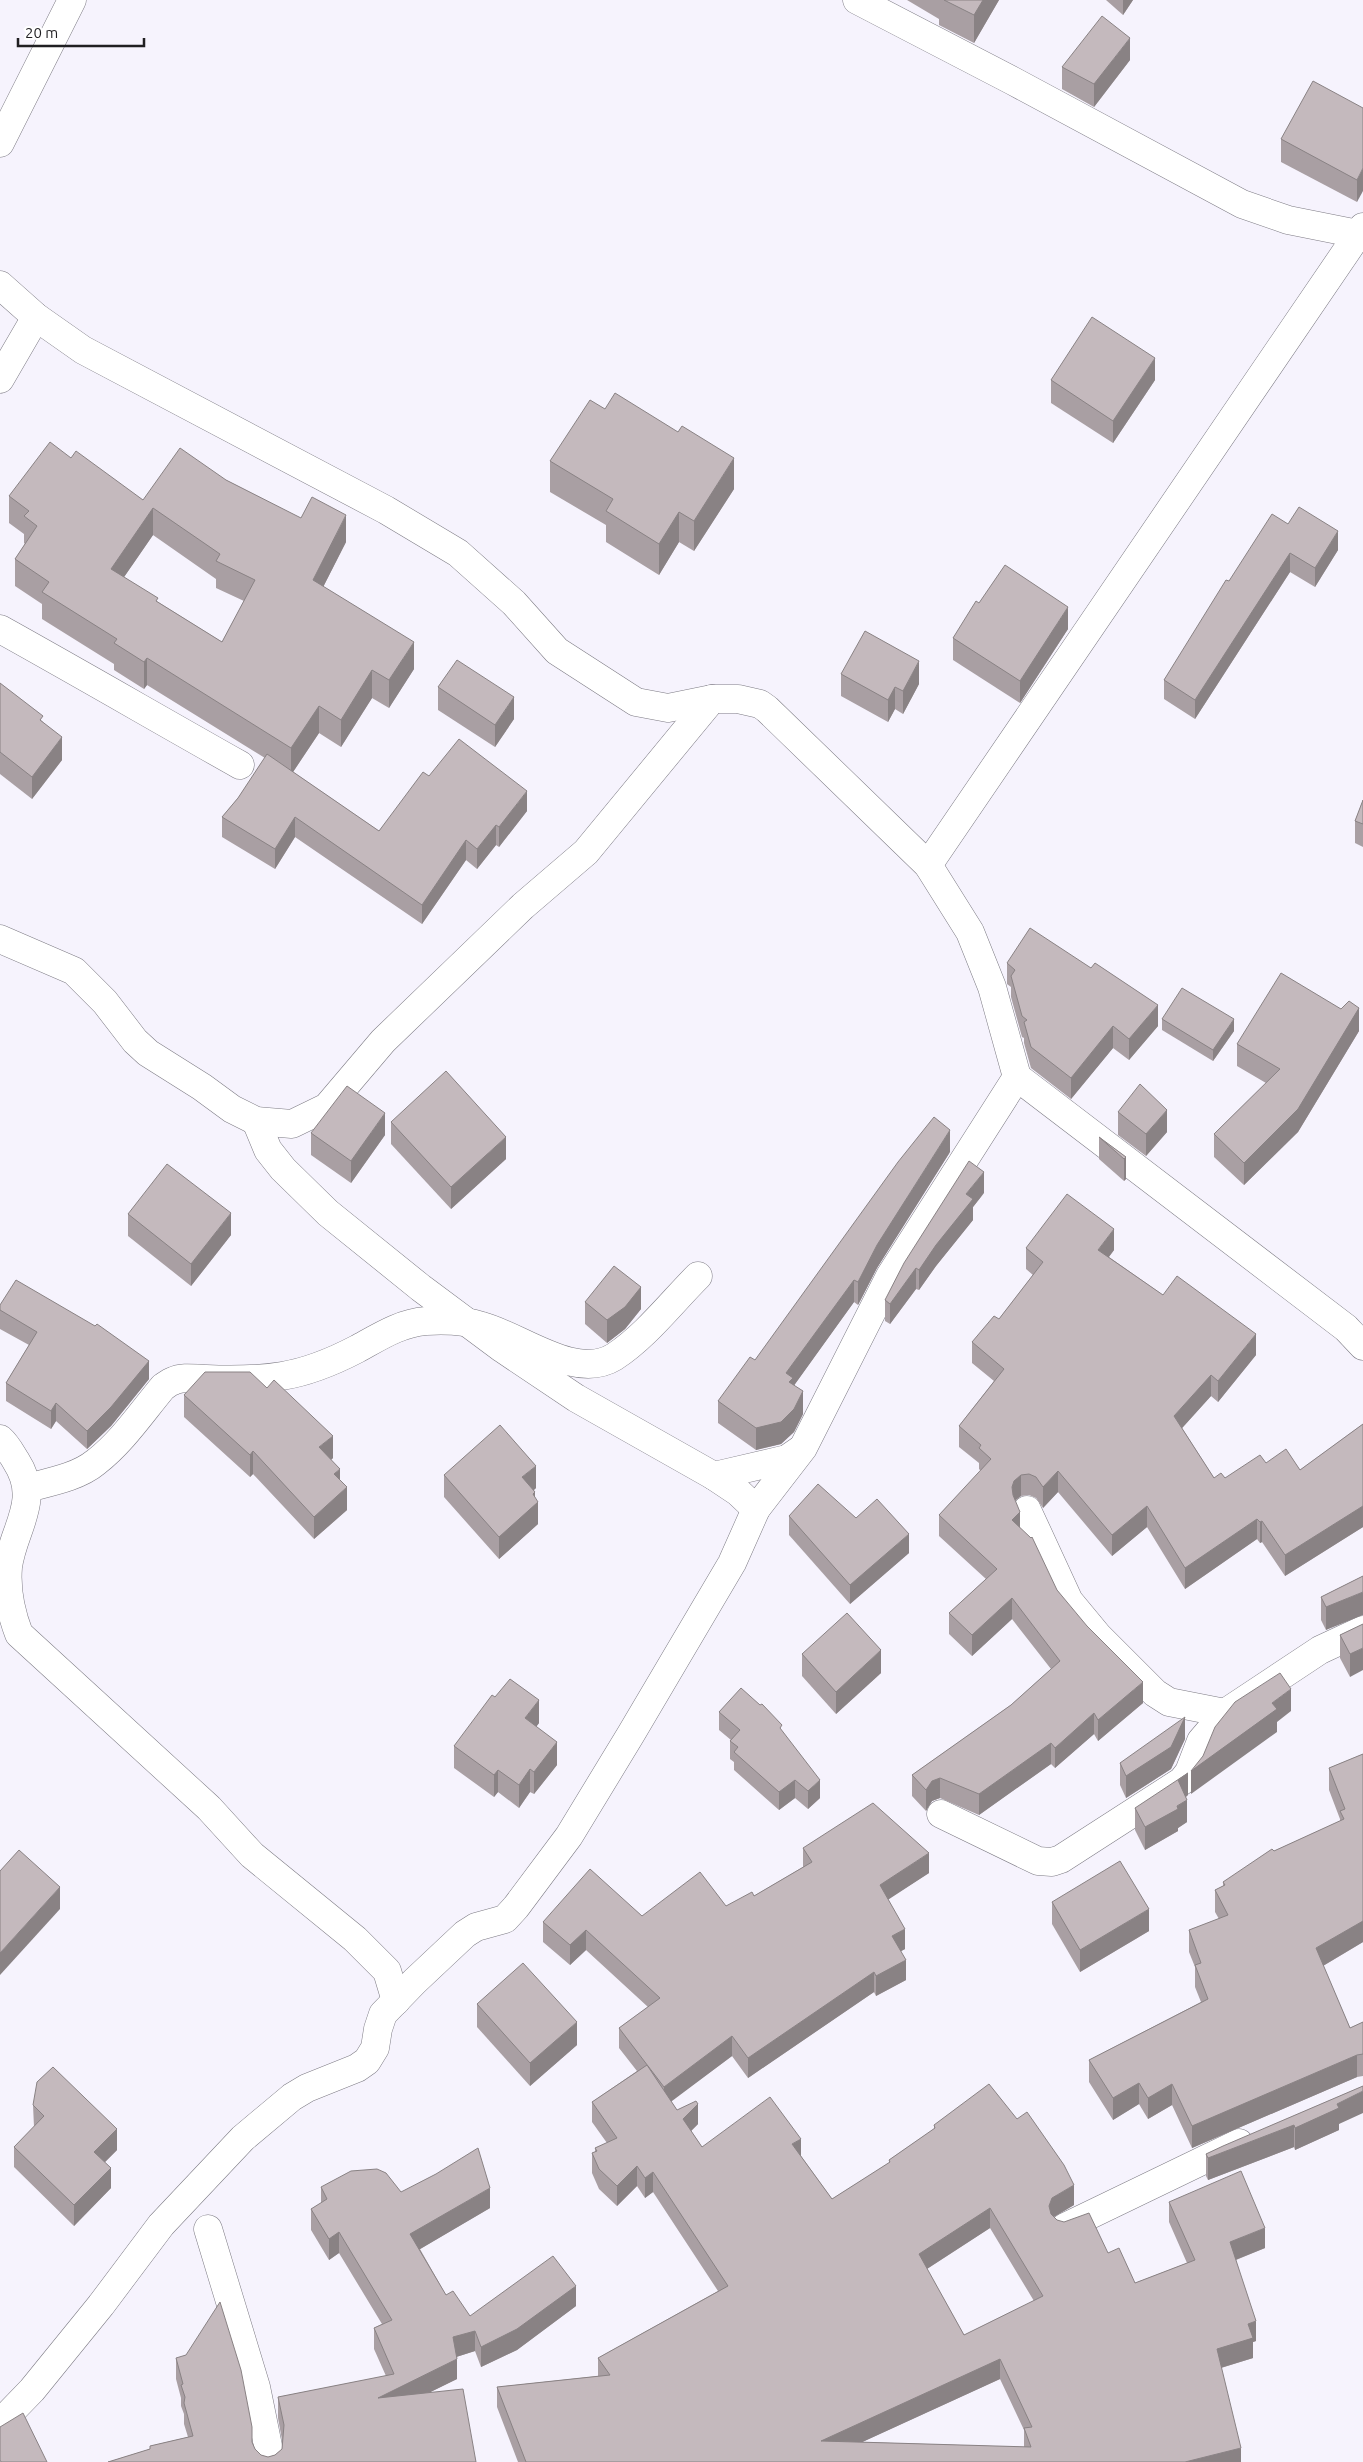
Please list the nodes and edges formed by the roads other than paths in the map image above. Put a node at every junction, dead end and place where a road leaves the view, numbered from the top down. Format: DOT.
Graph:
graph roads {
  1 [pos="72,0"];
  2 [pos="857,0"];
  3 [pos="0,143"];
  4 [pos="1361,230"];
  5 [pos="0,284"];
  6 [pos="36,317"];
  7 [pos="0,379"];
  8 [pos="0,629"];
  9 [pos="712,699"];
  10 [pos="240,765"];
  11 [pos="928,865"];
  12 [pos="0,939"];
  13 [pos="1017,1077"];
  14 [pos="256,1121"];
  15 [pos="698,1276"];
  16 [pos="464,1321"];
  17 [pos="1357,1330"];
  18 [pos="0,1439"];
  19 [pos="803,1448"];
  20 [pos="714,1476"];
  21 [pos="28,1488"];
  22 [pos="756,1509"];
  23 [pos="1027,1510"];
  24 [pos="1363,1630"];
  25 [pos="1225,1713"];
  26 [pos="940,1814"];
  27 [pos="396,2001"];
  28 [pos="1260,2134"];
  29 [pos="1065,2227"];
  30 [pos="208,2229"];
  31 [pos="0,2423"];
  32 [pos="268,2462"];
  1 -- 3 [label="street"];
  2 -- 4 [label="street"];
  4 -- 11 [label="street"];
  5 -- 6 [label="street"];
  6 -- 7 [label="street"];
  6 -- 9 [label="street"];
  8 -- 10 [label="street"];
  9 -- 11 [label="street"];
  9 -- 14 [label="street"];
  11 -- 13 [label="street"];
  12 -- 14 [label="street"];
  13 -- 17 [label="street"];
  13 -- 19 [label="street"];
  14 -- 16 [label="street"];
  15 -- 16 [label="street"];
  16 -- 20 [label="street"];
  16 -- 21 [label="street"];
  18 -- 21 [label="street"];
  19 -- 20 [label="street"];
  19 -- 22 [label="street"];
  20 -- 22 [label="street"];
  21 -- 27 [label="street"];
  22 -- 27 [label="street"];
  23 -- 25 [label="street"];
  24 -- 25 [label="street"];
  25 -- 26 [label="street"];
  27 -- 31 [label="street"];
  28 -- 29 [label="street"];
  30 -- 32 [label="street"];
}
